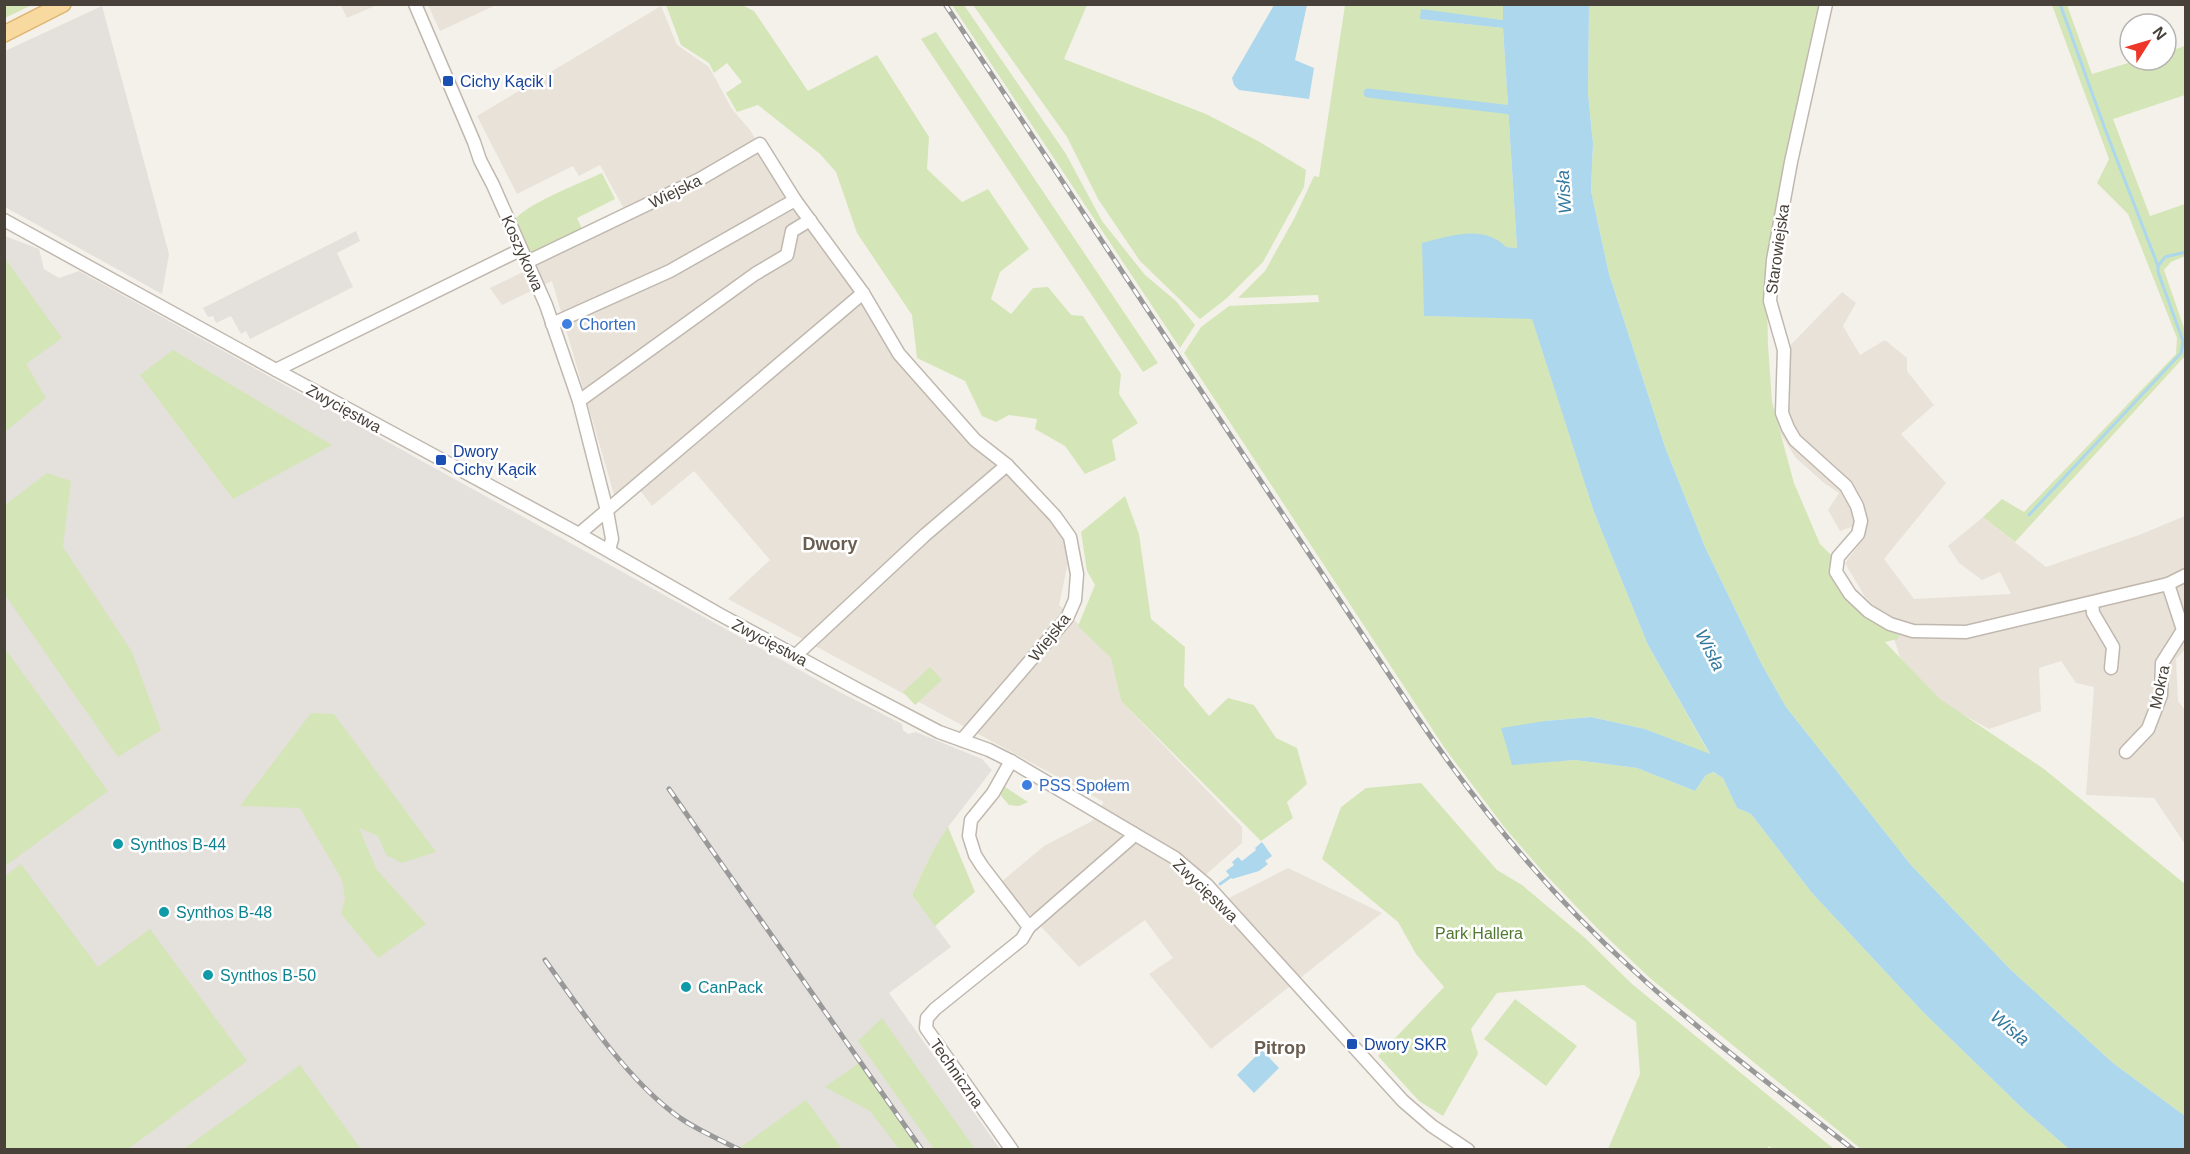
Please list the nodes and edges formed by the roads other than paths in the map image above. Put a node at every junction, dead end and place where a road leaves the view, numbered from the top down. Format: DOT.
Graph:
graph roads {
  1 [pos="63,4"];
  2 [pos="415,4"];
  3 [pos="1826,4"];
  4 [pos="4,34"];
  5 [pos="795,200"];
  6 [pos="4,220"];
  7 [pos="810,220"];
  8 [pos="520,250"];
  9 [pos="527,262"];
  10 [pos="863,294"];
  11 [pos="552,324"];
  12 [pos="276,370"];
  13 [pos="579,401"];
  14 [pos="1007,465"];
  15 [pos="607,511"];
  16 [pos="579,534"];
  17 [pos="609,550"];
  18 [pos="2186,575"];
  19 [pos="2168,584"];
  20 [pos="2092,603"];
  21 [pos="796,655"];
  22 [pos="2111,668"];
  23 [pos="962,740"];
  24 [pos="2127,752"];
  25 [pos="1011,761"];
  26 [pos="1133,833"];
  27 [pos="1029,927"];
  28 [pos="1012,1149"];
  29 [pos="1468,1149"];
  1 -- 4 [label="main road"];
  2 -- 8 [label="street, Koszykowa"];
  3 -- 20 [label="street, Starowiejska"];
  5 -- 7 [label="street, Wiejska"];
  5 -- 9 [label="street, Wiejska"];
  5 -- 11 [label="street"];
  6 -- 12 [label="street, Zwycięstwa"];
  7 -- 10 [label="street, Wiejska"];
  7 -- 13 [label="street"];
  8 -- 9 [label="street, Koszykowa"];
  8 -- 12 [label="street"];
  9 -- 11 [label="street, Koszykowa"];
  10 -- 14 [label="street, Wiejska"];
  10 -- 15 [label="street"];
  11 -- 13 [label="street, Koszykowa"];
  12 -- 16 [label="street, Zwycięstwa"];
  13 -- 15 [label="street, Koszykowa"];
  14 -- 21 [label="street"];
  14 -- 23 [label="street, Wiejska"];
  15 -- 16 [label="street"];
  15 -- 17 [label="street, Koszykowa"];
  16 -- 17 [label="street, Zwycięstwa"];
  17 -- 21 [label="street, Zwycięstwa"];
  18 -- 19 [label="street, Starowiejska"];
  19 -- 20 [label="street, Starowiejska"];
  19 -- 24 [label="street, Mokra"];
  20 -- 22 [label="street"];
  21 -- 23 [label="street, Zwycięstwa"];
  23 -- 25 [label="street, Zwycięstwa"];
  25 -- 26 [label="street, Zwycięstwa"];
  25 -- 27 [label="street"];
  26 -- 27 [label="street, Techniczna"];
  26 -- 29 [label="street, Zwycięstwa"];
  27 -- 28 [label="street, Techniczna"];
}
